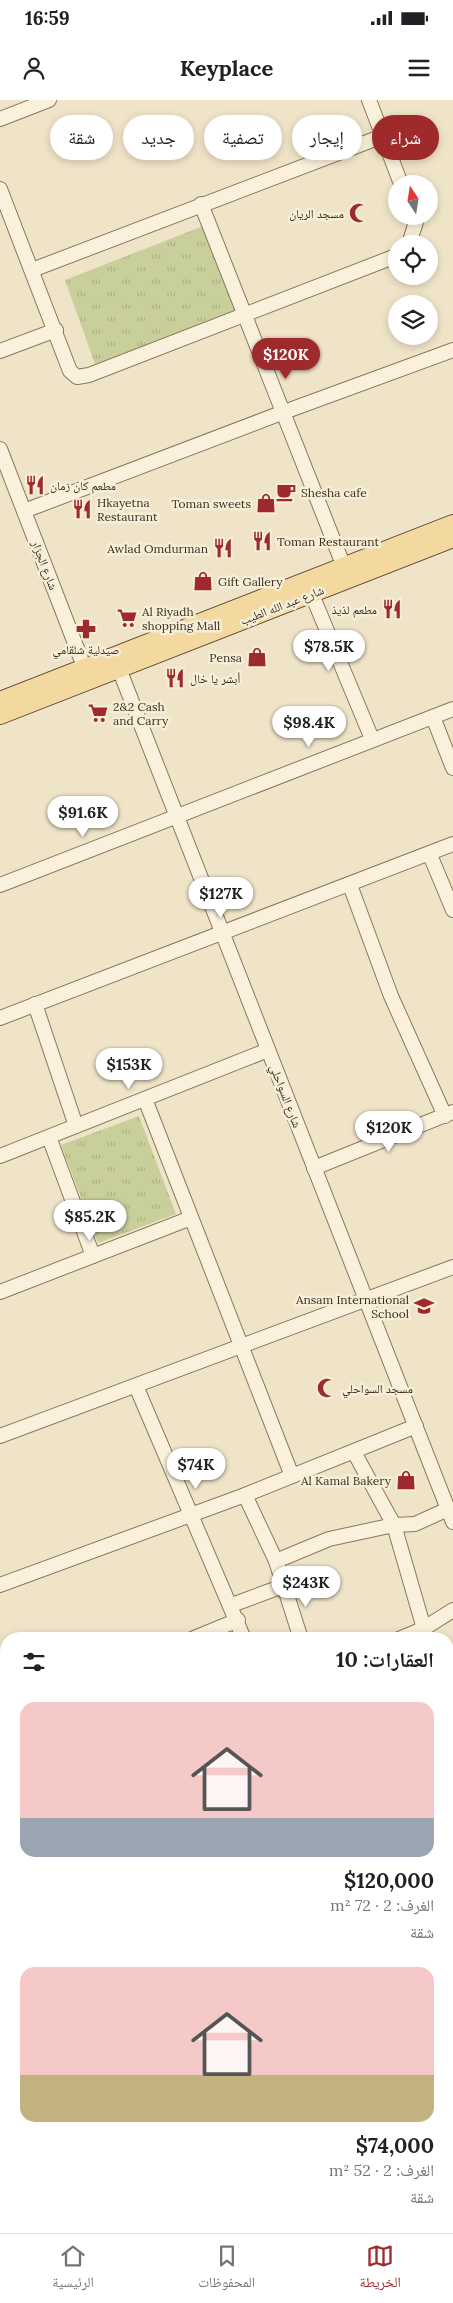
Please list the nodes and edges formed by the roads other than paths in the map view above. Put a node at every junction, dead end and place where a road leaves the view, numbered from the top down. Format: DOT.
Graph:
graph roads {
  1 [pos="49,100"];
  2 [pos="369,100"];
  3 [pos="375,115"];
  4 [pos="0,118"];
  5 [pos="372,140"];
  6 [pos="392,160"];
  7 [pos="398,175"];
  8 [pos="0,189"];
  9 [pos="201,204"];
  10 [pos="388,259"];
  11 [pos="32,270"];
  12 [pos="245,316"];
  13 [pos="56,330"];
  14 [pos="453,350"];
  15 [pos="0,351"];
  16 [pos="284,412"];
  17 [pos="0,450"];
  18 [pos="24,511"];
  19 [pos="453,524"];
  20 [pos="453,538"];
  21 [pos="344,567"];
  22 [pos="310,588"];
  23 [pos="116,663"];
  24 [pos="87,674"];
  25 [pos="0,702"];
  26 [pos="453,709"];
  27 [pos="0,716"];
  28 [pos="433,717"];
  29 [pos="372,739"];
  30 [pos="453,768"];
  31 [pos="176,816"];
  32 [pos="453,844"];
  33 [pos="430,855"];
  34 [pos="0,885"];
  35 [pos="350,885"];
  36 [pos="453,910"];
  37 [pos="222,934"];
  38 [pos="35,1004"];
  39 [pos="0,1018"];
  40 [pos="268,1050"];
  41 [pos="145,1099"];
  42 [pos="449,1114"];
  43 [pos="76,1126"];
  44 [pos="49,1136"];
  45 [pos="0,1156"];
  46 [pos="314,1168"];
  47 [pos="191,1218"];
  48 [pos="93,1256"];
  49 [pos="453,1267"];
  50 [pos="0,1292"];
  51 [pos="366,1300"];
  52 [pos="241,1346"];
  53 [pos="136,1386"];
  54 [pos="416,1426"];
  55 [pos="0,1436"];
  56 [pos="354,1452"];
  57 [pos="292,1476"];
  58 [pos="245,1496"];
  59 [pos="190,1515"];
  60 [pos="450,1515"];
  61 [pos="394,1525"];
  62 [pos="276,1562"];
  63 [pos="0,1585"];
  64 [pos="283,1586"];
  65 [pos="232,1606"];
  66 [pos="453,1610"];
  67 [pos="238,1620"];
  68 [pos="209,1632"];
  69 [pos="242,1632"];
  70 [pos="299,1632"];
  71 [pos="424,1632"];
  72 [pos="427,1632"];
  1 -- 4 [label="street"];
  2 -- 3 [label="street"];
  5 -- 9 [label="street"];
  6 -- 7 [label="street"];
  8 -- 11 [label="street"];
  9 -- 11 [label="street"];
  9 -- 12 [label="street"];
  10 -- 12 [label="street"];
  11 -- 13 [label="street"];
  12 -- 13 [label="street"];
  12 -- 16 [label="street"];
  13 -- 15 [label="street"];
  14 -- 16 [label="street"];
  16 -- 18 [label="street"];
  16 -- 21 [label="street"];
  17 -- 18 [label="street, شارع الجزار"];
  18 -- 24 [label="street, شارع الجزار"];
  19 -- 21 [label="main road, شارع عبد الله الطيب"];
  20 -- 22 [label="main road, شارع عبد الله الطيب"];
  21 -- 22 [label="main road, شارع عبد الله الطيب"];
  22 -- 23 [label="main road, شارع عبد الله الطيب"];
  22 -- 29 [label="street"];
  23 -- 24 [label="main road, شارع عبد الله الطيب"];
  23 -- 31 [label="street, شارع السواحلي"];
  24 -- 25 [label="main road, شارع عبد الله الطيب"];
  24 -- 27 [label="main road, شارع عبد الله الطيب"];
  26 -- 28 [label="street"];
  28 -- 29 [label="street"];
  28 -- 30 [label="street"];
  29 -- 31 [label="street"];
  31 -- 34 [label="street"];
  31 -- 37 [label="street, شارع السواحلي"];
  32 -- 33 [label="street"];
  33 -- 35 [label="street"];
  33 -- 36 [label="street"];
  35 -- 37 [label="street"];
  35 -- 42 [label="street"];
  37 -- 38 [label="street"];
  37 -- 40 [label="street, شارع السواحلي"];
  38 -- 39 [label="street"];
  38 -- 43 [label="street"];
  40 -- 41 [label="street"];
  40 -- 46 [label="street, شارع السواحلي"];
  41 -- 43 [label="street"];
  41 -- 47 [label="street"];
  42 -- 46 [label="street"];
  43 -- 44 [label="street"];
  44 -- 45 [label="street"];
  44 -- 48 [label="street"];
  46 -- 51 [label="street, شارع السواحلي"];
  47 -- 48 [label="street"];
  47 -- 52 [label="street"];
  48 -- 50 [label="street"];
  49 -- 51 [label="street"];
  51 -- 52 [label="street"];
  51 -- 54 [label="street, شارع السواحلي"];
  52 -- 53 [label="street"];
  52 -- 57 [label="street"];
  53 -- 55 [label="street"];
  53 -- 59 [label="street"];
  54 -- 56 [label="street"];
  54 -- 60 [label="street, شارع السواحلي"];
  56 -- 57 [label="street"];
  56 -- 61 [label="street"];
  57 -- 58 [label="street"];
  58 -- 59 [label="street"];
  58 -- 62 [label="street"];
  59 -- 63 [label="street"];
  59 -- 65 [label="street"];
  60 -- 61 [label="street"];
  61 -- 62 [label="street"];
  61 -- 71 [label="street"];
  62 -- 64 [label="street"];
  64 -- 65 [label="street"];
  64 -- 70 [label="street"];
  65 -- 67 [label="street"];
  66 -- 72 [label="street"];
  67 -- 68 [label="street"];
  67 -- 69 [label="street"];
}
